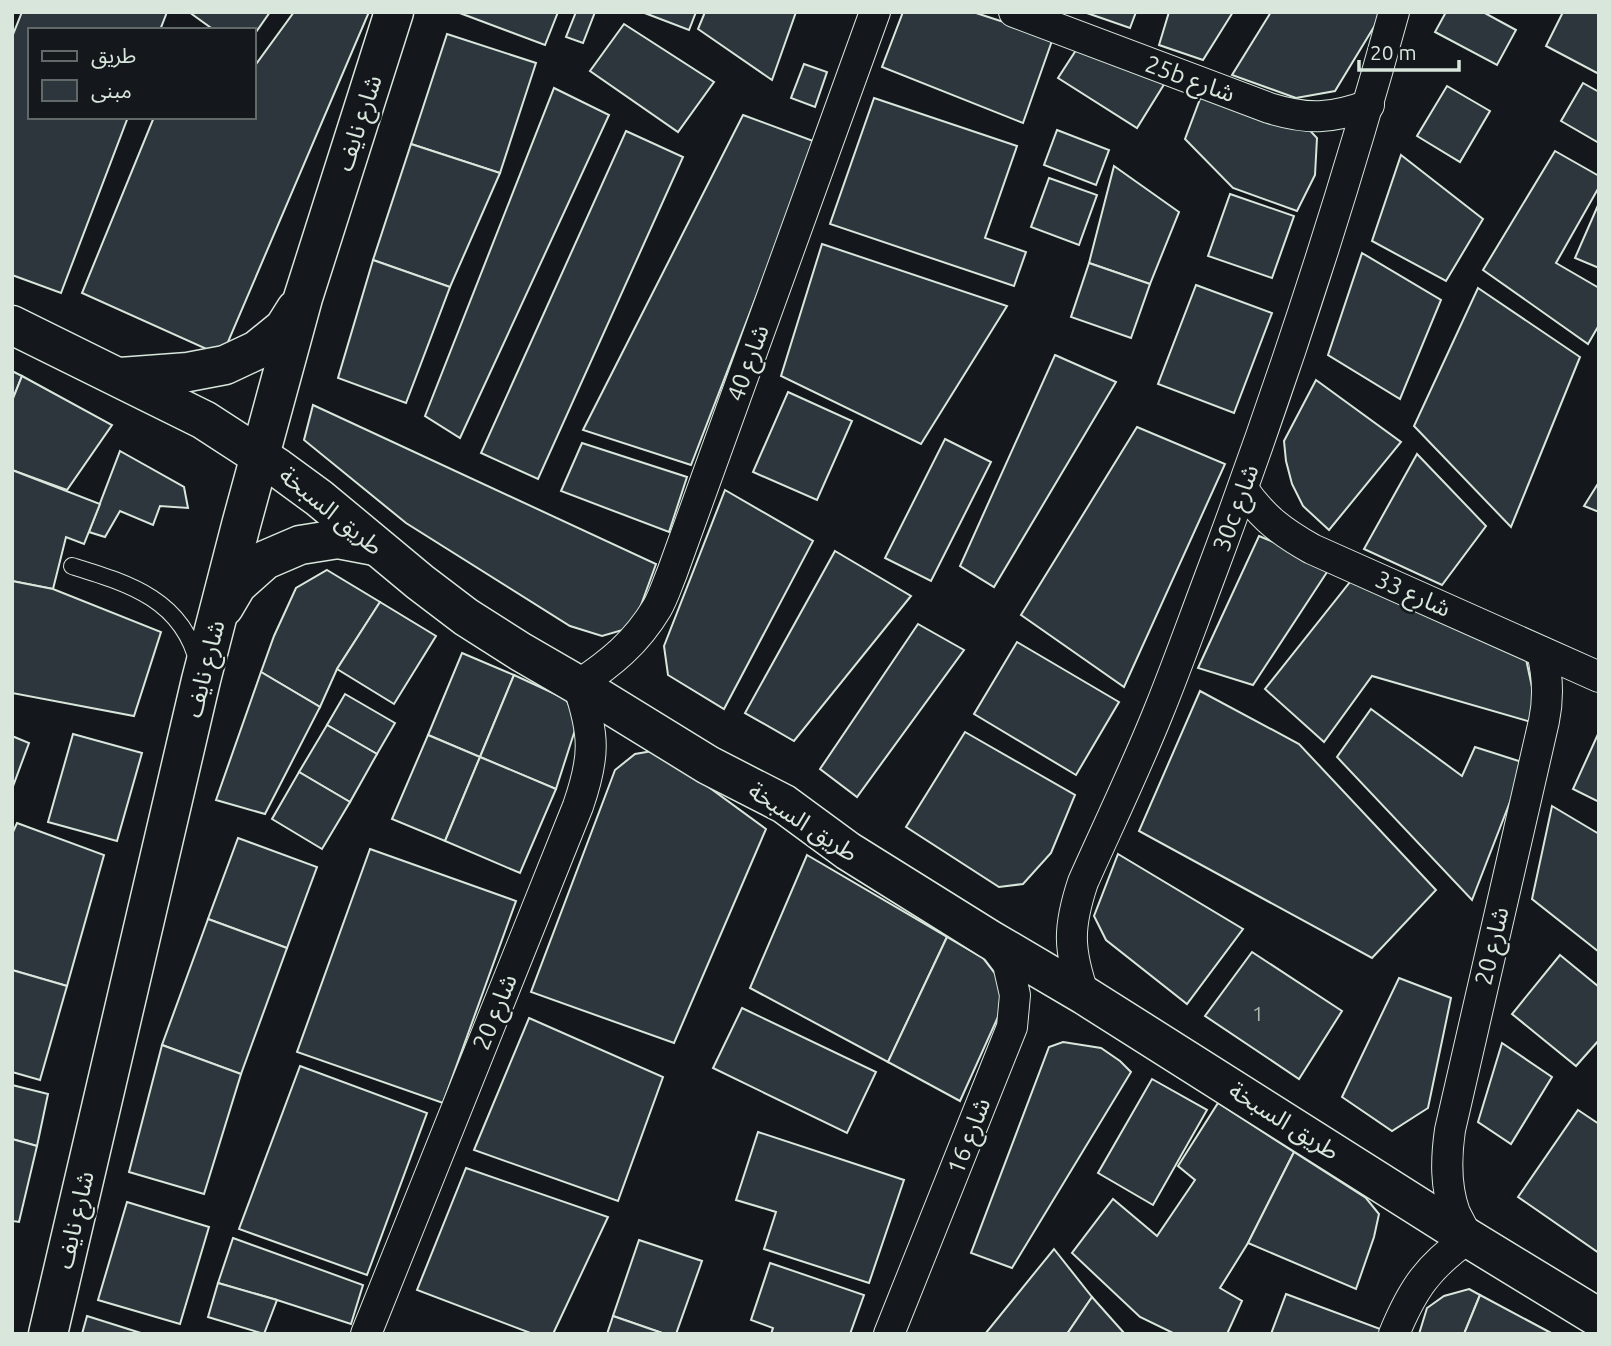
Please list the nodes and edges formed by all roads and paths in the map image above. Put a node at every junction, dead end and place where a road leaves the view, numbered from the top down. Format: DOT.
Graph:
graph roads {
  1 [pos="394,12"];
  2 [pos="875,12"];
  3 [pos="1014,12"];
  4 [pos="1394,12"];
  5 [pos="1369,105"];
  6 [pos="303,298"];
  7 [pos="12,324"];
  8 [pos="120,377"];
  9 [pos="260,456"];
  10 [pos="1243,489"];
  11 [pos="375,546"];
  12 [pos="72,566"];
  13 [pos="217,618"];
  14 [pos="1542,652"];
  15 [pos="1599,677"];
  16 [pos="201,680"];
  17 [pos="578,685"];
  18 [pos="989,939"];
  19 [pos="1084,995"];
  20 [pos="1468,1238"];
  21 [pos="1599,1318"];
  22 [pos="48,1334"];
  23 [pos="366,1334"];
  24 [pos="890,1334"];
  25 [pos="1394,1334"];
  1 -- 6 [label="street, شارع نايف"];
  2 -- 17 [label="street, شارع 40"];
  3 -- 5 [label="street, 25b شارع"];
  4 -- 5 [label="street, 30c شارع"];
  5 -- 10 [label="street, 30c شارع"];
  6 -- 8 [label="street"];
  6 -- 9 [label="street, شارع نايف"];
  7 -- 8 [label="street, طريق السبخة"];
  8 -- 9 [label="street, طريق السبخة"];
  9 -- 11 [label="street, طريق السبخة"];
  9 -- 13 [label="street, شارع نايف"];
  10 -- 14 [label="street, شارع 33"];
  10 -- 19 [label="street, 30c شارع"];
  11 -- 13 [label="street"];
  11 -- 17 [label="street, طريق السبخة"];
  12 -- 16 [label="lane"];
  13 -- 16 [label="street, شارع نايف"];
  14 -- 15 [label="street, شارع 33"];
  14 -- 20 [label="street, شارع 20"];
  16 -- 22 [label="street, شارع نايف"];
  17 -- 18 [label="street, طريق السبخة"];
  17 -- 23 [label="street, شارع 20"];
  18 -- 19 [label="street, طريق السبخة"];
  18 -- 24 [label="street, شارع 16"];
  19 -- 20 [label="street, طريق السبخة"];
  20 -- 21 [label="street, طريق السبخة"];
  20 -- 25 [label="street"];
}
